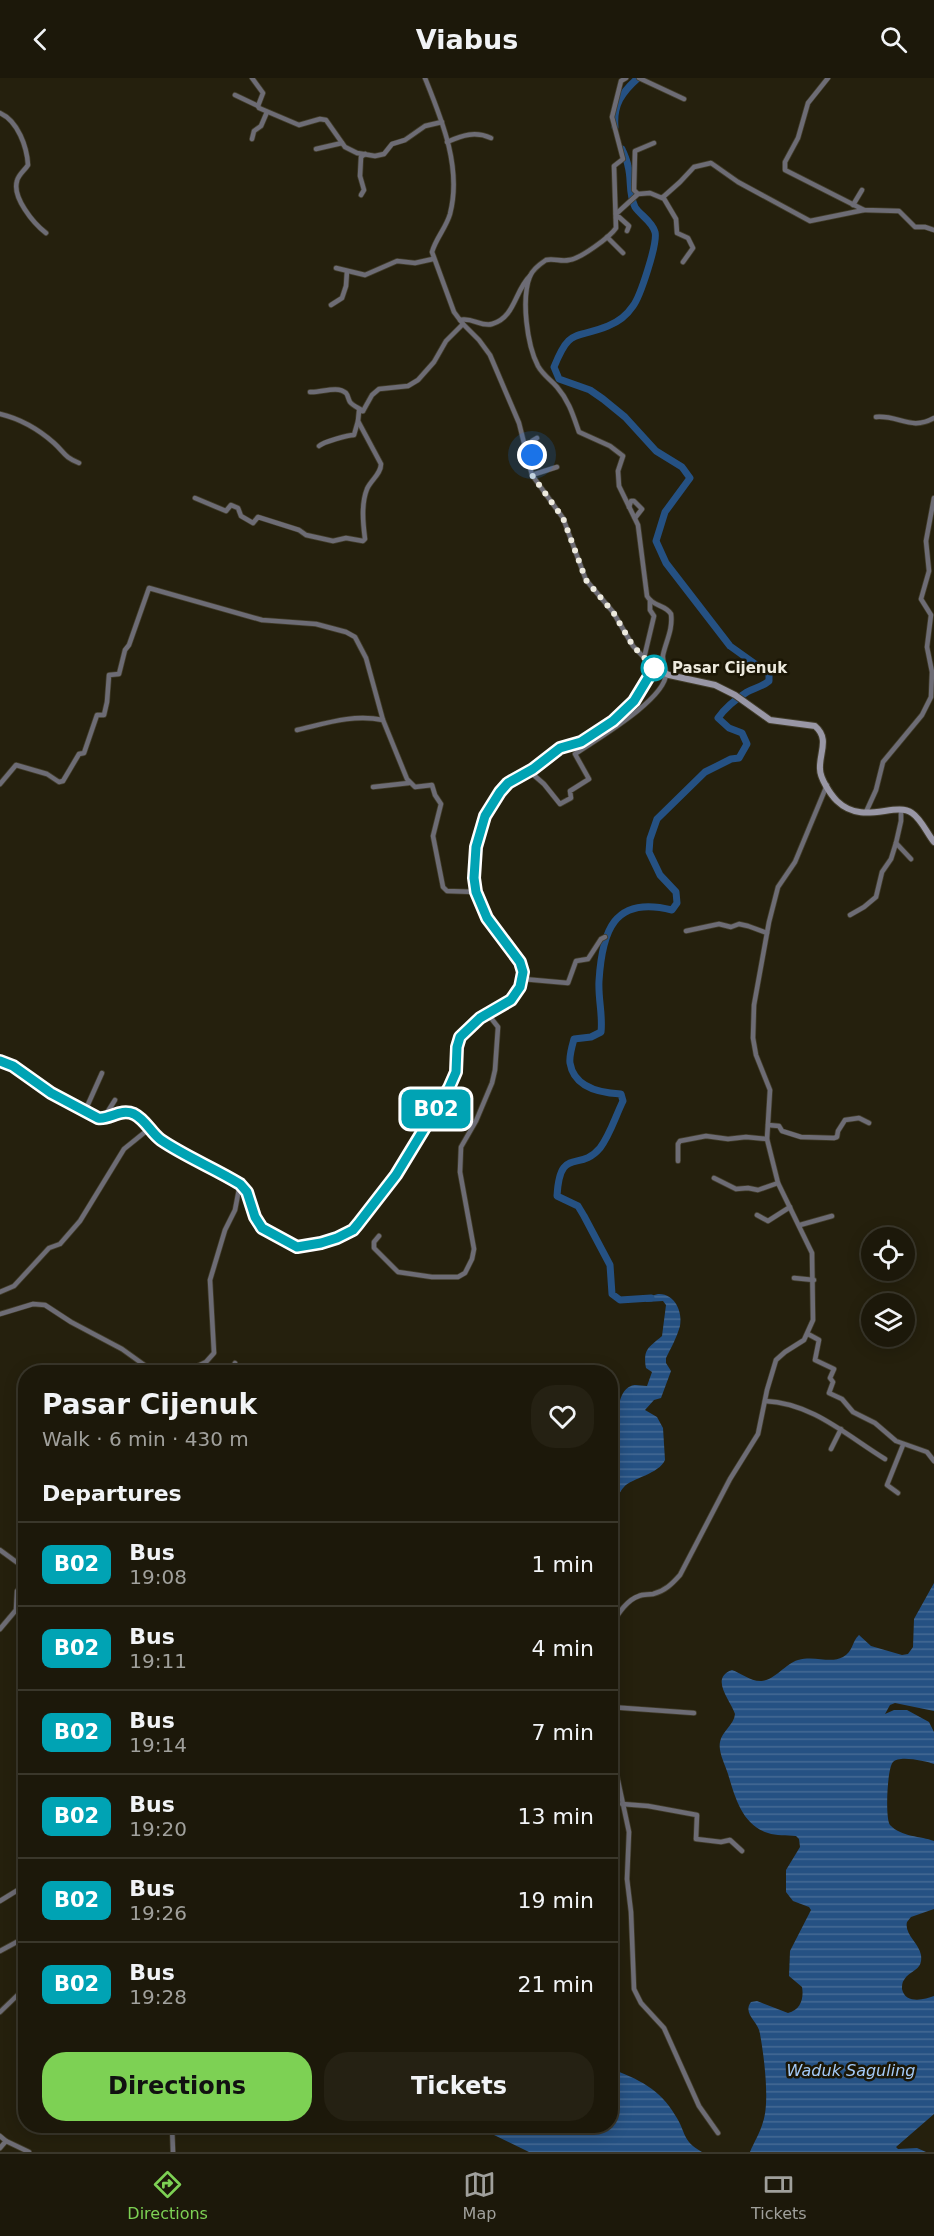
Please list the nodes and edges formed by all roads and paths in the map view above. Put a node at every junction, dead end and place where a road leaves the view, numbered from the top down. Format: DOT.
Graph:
graph roads {
  1 [pos="252,78"];
  2 [pos="425,78"];
  3 [pos="828,78"];
  4 [pos="623,79"];
  5 [pos="642,79"];
  6 [pos="235,95"];
  7 [pos="684,99"];
  8 [pos="258,106"];
  9 [pos="267,112"];
  10 [pos="0,113"];
  11 [pos="442,122"];
  12 [pos="491,138"];
  13 [pos="252,140"];
  14 [pos="447,142"];
  15 [pos="342,143"];
  16 [pos="654,143"];
  17 [pos="316,149"];
  18 [pos="365,154"];
  19 [pos="862,190"];
  20 [pos="638,194"];
  21 [pos="361,195"];
  22 [pos="663,197"];
  23 [pos="853,205"];
  24 [pos="864,210"];
  25 [pos="616,216"];
  26 [pos="934,230"];
  27 [pos="627,231"];
  28 [pos="46,232"];
  29 [pos="607,237"];
  30 [pos="623,253"];
  31 [pos="434,259"];
  32 [pos="683,262"];
  33 [pos="336,268"];
  34 [pos="347,271"];
  35 [pos="530,276"];
  36 [pos="331,305"];
  37 [pos="462,322"];
  38 [pos="310,392"];
  39 [pos="363,411"];
  40 [pos="0,414"];
  41 [pos="876,417"];
  42 [pos="934,418"];
  43 [pos="358,421"];
  44 [pos="537,438"];
  45 [pos="319,446"];
  46 [pos="80,463"];
  47 [pos="556,467"];
  48 [pos="530,468"];
  49 [pos="532,475"];
  50 [pos="195,498"];
  51 [pos="934,498"];
  52 [pos="629,507"];
  53 [pos="635,518"];
  54 [pos="650,601"];
  55 [pos="644,658"];
  56 [pos="654,668"];
  57 [pos="666,674"];
  58 [pos="383,720"];
  59 [pos="297,730"];
  60 [pos="533,775"];
  61 [pos="409,783"];
  62 [pos="0,784"];
  63 [pos="827,785"];
  64 [pos="373,787"];
  65 [pos="901,810"];
  66 [pos="866,812"];
  67 [pos="934,842"];
  68 [pos="896,843"];
  69 [pos="911,859"];
  70 [pos="476,892"];
  71 [pos="850,915"];
  72 [pos="686,931"];
  73 [pos="767,933"];
  74 [pos="605,937"];
  75 [pos="522,979"];
  76 [pos="488,1014"];
  77 [pos="0,1061"];
  78 [pos="102,1073"];
  79 [pos="115,1100"];
  80 [pos="85,1111"];
  81 [pos="103,1119"];
  82 [pos="869,1123"];
  83 [pos="768,1125"];
  84 [pos="150,1128"];
  85 [pos="767,1139"];
  86 [pos="678,1161"];
  87 [pos="714,1178"];
  88 [pos="778,1183"];
  89 [pos="240,1184"];
  90 [pos="790,1207"];
  91 [pos="756,1215"];
  92 [pos="832,1216"];
  93 [pos="800,1225"];
  94 [pos="379,1236"];
  95 [pos="794,1278"];
  96 [pos="814,1280"];
  97 [pos="0,1292"];
  98 [pos="0,1314"];
  99 [pos="807,1334"];
  100 [pos="144,1365"];
  101 [pos="200,1365"];
  102 [pos="765,1401"];
  103 [pos="841,1429"];
  104 [pos="903,1445"];
  105 [pos="831,1449"];
  106 [pos="885,1459"];
  107 [pos="934,1461"];
  108 [pos="898,1493"];
  109 [pos="0,1550"];
  110 [pos="18,1563"];
  111 [pos="18,1589"];
  112 [pos="618,1615"];
  113 [pos="0,1629"];
  114 [pos="618,1708"];
  115 [pos="694,1713"];
  116 [pos="618,1782"];
  117 [pos="622,1804"];
  118 [pos="742,1851"];
  119 [pos="18,1890"];
  120 [pos="0,1901"];
  121 [pos="18,1941"];
  122 [pos="0,1951"];
  123 [pos="18,1995"];
  124 [pos="0,2012"];
  125 [pos="172,2133"];
  126 [pos="718,2133"];
  127 [pos="0,2136"];
  128 [pos="6,2141"];
  129 [pos="0,2148"];
  130 [pos="29,2152"];
  131 [pos="173,2152"];
  1 -- 8 [label="street"];
  2 -- 11 [label="street"];
  3 -- 23 [label="street"];
  4 -- 25 [label="street"];
  5 -- 7 [label="street"];
  6 -- 8 [label="street"];
  8 -- 9 [label="street"];
  9 -- 13 [label="street"];
  9 -- 15 [label="street"];
  10 -- 28 [label="street"];
  11 -- 14 [label="street"];
  11 -- 18 [label="street"];
  12 -- 14 [label="street"];
  14 -- 31 [label="street"];
  15 -- 17 [label="street"];
  15 -- 18 [label="street"];
  16 -- 20 [label="street"];
  18 -- 21 [label="street"];
  19 -- 23 [label="street"];
  20 -- 22 [label="street"];
  20 -- 25 [label="street"];
  22 -- 24 [label="street"];
  22 -- 32 [label="street"];
  23 -- 24 [label="street"];
  24 -- 26 [label="street"];
  25 -- 27 [label="street"];
  25 -- 29 [label="street"];
  29 -- 30 [label="street"];
  29 -- 35 [label="street"];
  31 -- 34 [label="street"];
  31 -- 37 [label="street"];
  33 -- 34 [label="street"];
  34 -- 36 [label="street"];
  35 -- 37 [label="street"];
  35 -- 52 [label="street"];
  37 -- 39 [label="street"];
  37 -- 48 [label="street"];
  38 -- 39 [label="street"];
  39 -- 43 [label="street"];
  40 -- 46 [label="street"];
  41 -- 42 [label="street"];
  43 -- 45 [label="street"];
  43 -- 50 [label="street"];
  44 -- 48 [label="street"];
  47 -- 49 [label="street"];
  48 -- 49 [label="street"];
  49 -- 55 [label="street"];
  51 -- 66 [label="street"];
  52 -- 53 [label="street"];
  52 -- 53 [label="street"];
  53 -- 54 [label="street"];
  54 -- 55 [label="street"];
  54 -- 57 [label="street"];
  55 -- 56 [label="street"];
  56 -- 57 [label="main road"];
  56 -- 60 [label="main road"];
  57 -- 60 [label="street"];
  57 -- 63 [label="main road"];
  58 -- 59 [label="street"];
  58 -- 61 [label="street"];
  58 -- 62 [label="street"];
  60 -- 70 [label="main road"];
  61 -- 64 [label="street"];
  61 -- 70 [label="street"];
  63 -- 66 [label="main road"];
  63 -- 73 [label="street"];
  65 -- 66 [label="main road"];
  65 -- 67 [label="main road"];
  65 -- 68 [label="street"];
  68 -- 69 [label="street"];
  68 -- 71 [label="street"];
  70 -- 75 [label="main road"];
  72 -- 73 [label="street"];
  73 -- 83 [label="street"];
  74 -- 75 [label="street"];
  75 -- 76 [label="main road"];
  76 -- 89 [label="main road"];
  76 -- 94 [label="street"];
  77 -- 80 [label="main road"];
  78 -- 80 [label="street"];
  79 -- 81 [label="street"];
  80 -- 81 [label="main road"];
  81 -- 84 [label="main road"];
  82 -- 83 [label="street"];
  83 -- 85 [label="street"];
  84 -- 89 [label="main road"];
  84 -- 97 [label="street"];
  85 -- 86 [label="street"];
  85 -- 88 [label="street"];
  87 -- 88 [label="street"];
  88 -- 90 [label="street"];
  89 -- 101 [label="street"];
  90 -- 91 [label="street"];
  90 -- 93 [label="street"];
  92 -- 93 [label="street"];
  93 -- 96 [label="street"];
  95 -- 96 [label="street"];
  96 -- 99 [label="street"];
  98 -- 100 [label="street"];
  99 -- 102 [label="street"];
  99 -- 104 [label="street"];
  102 -- 103 [label="street"];
  102 -- 112 [label="street"];
  103 -- 105 [label="street"];
  103 -- 106 [label="street"];
  104 -- 107 [label="street"];
  104 -- 108 [label="street"];
  109 -- 110 [label="street"];
  111 -- 113 [label="street"];
  114 -- 115 [label="street"];
  116 -- 117 [label="street"];
  117 -- 118 [label="street"];
  117 -- 126 [label="street"];
  119 -- 120 [label="street"];
  121 -- 122 [label="street"];
  123 -- 124 [label="street"];
  125 -- 131 [label="street"];
  127 -- 128 [label="street"];
  128 -- 129 [label="street"];
  128 -- 130 [label="street"];
}
